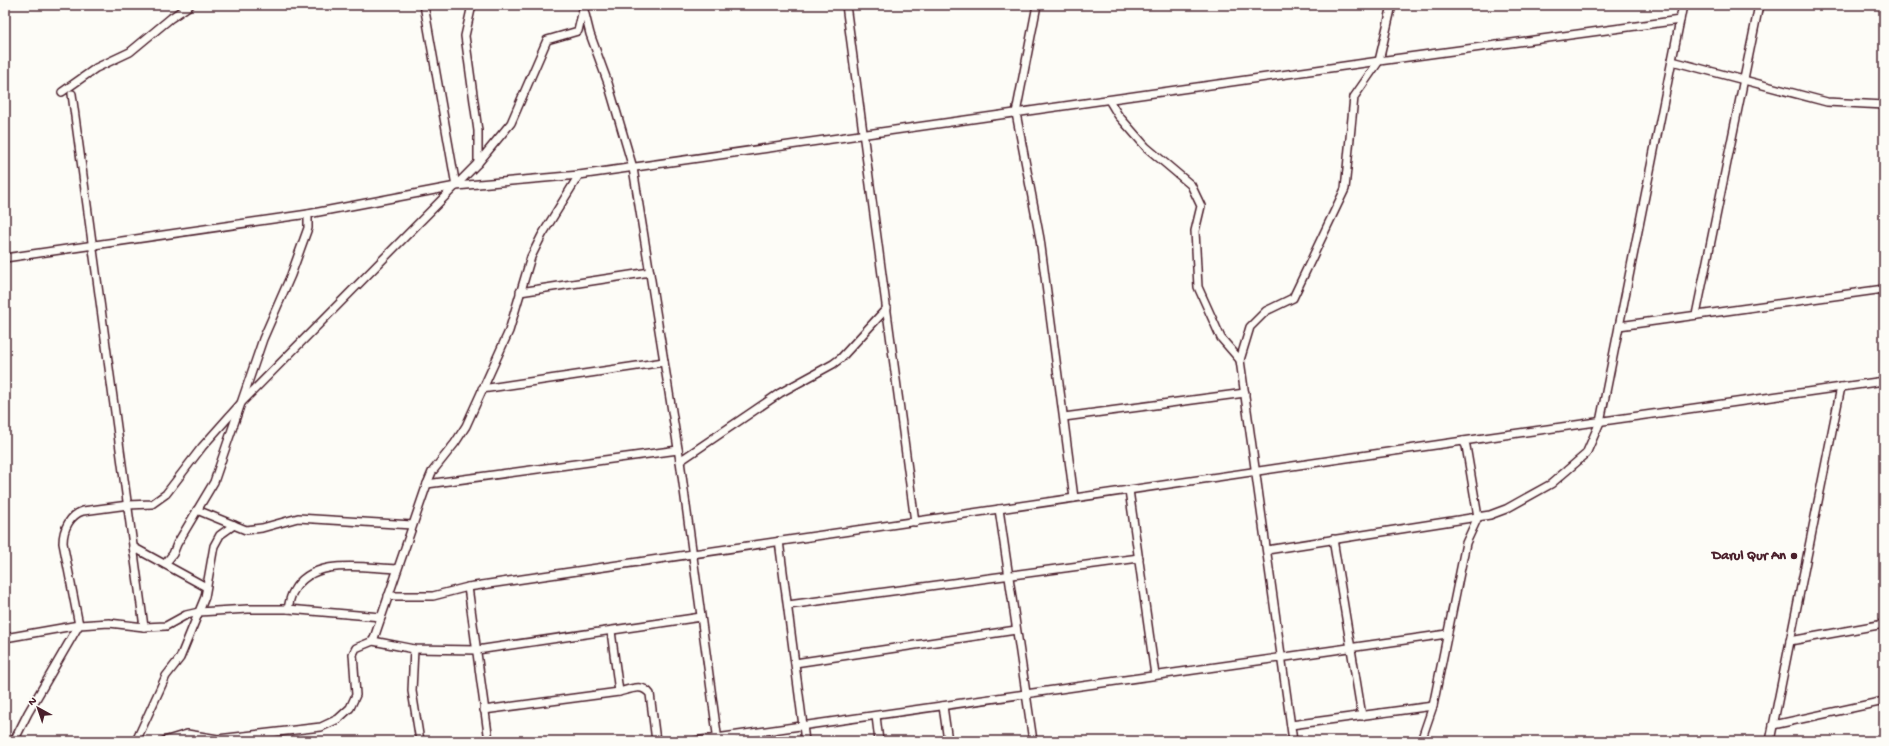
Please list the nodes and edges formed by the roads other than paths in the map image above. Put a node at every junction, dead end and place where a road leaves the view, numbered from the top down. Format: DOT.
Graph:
graph roads {
  1 [pos="190,5"];
  2 [pos="424,5"];
  3 [pos="472,5"];
  4 [pos="583,5"];
  5 [pos="846,5"];
  6 [pos="1037,5"];
  7 [pos="1392,5"];
  8 [pos="1683,5"];
  9 [pos="1759,5"];
  10 [pos="1680,20"];
  11 [pos="1379,61"];
  12 [pos="1672,61"];
  13 [pos="1744,80"];
  14 [pos="62,92"];
  15 [pos="72,94"];
  16 [pos="1109,100"];
  17 [pos="1884,105"];
  18 [pos="1016,113"];
  19 [pos="864,135"];
  20 [pos="478,163"];
  21 [pos="633,168"];
  22 [pos="579,175"];
  23 [pos="456,186"];
  24 [pos="308,214"];
  25 [pos="93,245"];
  26 [pos="5,258"];
  27 [pos="650,272"];
  28 [pos="1884,289"];
  29 [pos="520,292"];
  30 [pos="887,308"];
  31 [pos="1696,316"];
  32 [pos="1619,326"];
  33 [pos="1240,360"];
  34 [pos="664,362"];
  35 [pos="1884,381"];
  36 [pos="1841,387"];
  37 [pos="482,389"];
  38 [pos="1245,393"];
  39 [pos="242,402"];
  40 [pos="1064,417"];
  41 [pos="1600,422"];
  42 [pos="1463,441"];
  43 [pos="678,450"];
  44 [pos="680,461"];
  45 [pos="1256,472"];
  46 [pos="427,484"];
  47 [pos="1129,490"];
  48 [pos="1074,498"];
  49 [pos="128,505"];
  50 [pos="999,509"];
  51 [pos="197,510"];
  52 [pos="1478,517"];
  53 [pos="914,522"];
  54 [pos="234,525"];
  55 [pos="412,525"];
  56 [pos="1333,539"];
  57 [pos="779,541"];
  58 [pos="134,547"];
  59 [pos="1267,550"];
  60 [pos="693,554"];
  61 [pos="1139,558"];
  62 [pos="164,564"];
  63 [pos="397,569"];
  64 [pos="1008,576"];
  65 [pos="206,587"];
  66 [pos="468,587"];
  67 [pos="388,596"];
  68 [pos="788,605"];
  69 [pos="288,609"];
  70 [pos="199,612"];
  71 [pos="381,617"];
  72 [pos="701,617"];
  73 [pos="1884,624"];
  74 [pos="79,625"];
  75 [pos="144,627"];
  76 [pos="1016,630"];
  77 [pos="611,631"];
  78 [pos="1447,634"];
  79 [pos="5,638"];
  80 [pos="373,641"];
  81 [pos="1790,641"];
  82 [pos="1351,647"];
  83 [pos="414,649"];
  84 [pos="477,650"];
  85 [pos="1282,657"];
  86 [pos="795,663"];
  87 [pos="1155,675"];
  88 [pos="619,692"];
  89 [pos="1026,692"];
  90 [pos="1884,701"];
  91 [pos="943,706"];
  92 [pos="1433,706"];
  93 [pos="484,710"];
  94 [pos="876,716"];
  95 [pos="1362,716"];
  96 [pos="1291,725"];
  97 [pos="1773,725"];
  98 [pos="804,727"];
  99 [pos="244,738"];
  100 [pos="204,739"];
  101 [pos="717,740"];
  102 [pos="14,741"];
  103 [pos="136,741"];
  104 [pos="164,741"];
  105 [pos="420,741"];
  106 [pos="489,741"];
  107 [pos="656,741"];
  108 [pos="695,741"];
  109 [pos="805,741"];
  110 [pos="879,741"];
  111 [pos="948,741"];
  112 [pos="1033,741"];
  113 [pos="1293,741"];
  114 [pos="1420,741"];
  115 [pos="1770,741"];
  1 -- 14 [label="street"];
  2 -- 23 [label="street"];
  3 -- 20 [label="street"];
  4 -- 20 [label="street"];
  4 -- 21 [label="street"];
  5 -- 19 [label="street"];
  6 -- 18 [label="street"];
  7 -- 11 [label="street"];
  8 -- 10 [label="street"];
  9 -- 13 [label="street"];
  10 -- 11 [label="street"];
  10 -- 12 [label="street"];
  11 -- 16 [label="street"];
  11 -- 33 [label="street"];
  12 -- 13 [label="street"];
  12 -- 32 [label="street"];
  13 -- 17 [label="street"];
  13 -- 31 [label="street"];
  15 -- 25 [label="street"];
  16 -- 18 [label="street"];
  16 -- 33 [label="street"];
  18 -- 19 [label="street"];
  18 -- 40 [label="street"];
  19 -- 21 [label="street"];
  19 -- 30 [label="street"];
  20 -- 23 [label="street"];
  21 -- 22 [label="street"];
  21 -- 27 [label="street"];
  22 -- 23 [label="street"];
  22 -- 29 [label="street"];
  23 -- 24 [label="street"];
  23 -- 39 [label="street"];
  24 -- 25 [label="street"];
  24 -- 39 [label="street"];
  25 -- 26 [label="street"];
  25 -- 49 [label="street"];
  27 -- 29 [label="street"];
  27 -- 34 [label="street"];
  28 -- 31 [label="street"];
  29 -- 37 [label="street"];
  30 -- 44 [label="street"];
  30 -- 53 [label="street"];
  31 -- 32 [label="street"];
  32 -- 41 [label="street"];
  33 -- 38 [label="street"];
  34 -- 37 [label="street"];
  34 -- 43 [label="street"];
  35 -- 36 [label="street"];
  36 -- 41 [label="street"];
  36 -- 81 [label="street"];
  37 -- 46 [label="street"];
  38 -- 40 [label="street"];
  38 -- 45 [label="street"];
  39 -- 49 [label="street"];
  39 -- 51 [label="street"];
  40 -- 48 [label="street"];
  41 -- 42 [label="street"];
  41 -- 52 [label="street"];
  42 -- 45 [label="street"];
  42 -- 52 [label="street"];
  43 -- 44 [label="street"];
  43 -- 46 [label="street"];
  44 -- 60 [label="street"];
  45 -- 47 [label="street"];
  45 -- 59 [label="street"];
  46 -- 55 [label="street"];
  47 -- 48 [label="street"];
  47 -- 61 [label="street"];
  48 -- 50 [label="street"];
  49 -- 58 [label="street"];
  49 -- 74 [label="street"];
  50 -- 53 [label="street"];
  50 -- 64 [label="street"];
  51 -- 54 [label="street"];
  51 -- 62 [label="street"];
  52 -- 56 [label="street"];
  52 -- 78 [label="street"];
  53 -- 57 [label="street"];
  54 -- 55 [label="street"];
  54 -- 65 [label="street"];
  55 -- 63 [label="street"];
  56 -- 59 [label="street"];
  56 -- 82 [label="street"];
  57 -- 60 [label="street"];
  57 -- 68 [label="street"];
  58 -- 62 [label="street"];
  58 -- 75 [label="street"];
  59 -- 85 [label="street"];
  60 -- 66 [label="street"];
  60 -- 72 [label="street"];
  61 -- 64 [label="street"];
  61 -- 87 [label="street"];
  62 -- 65 [label="street"];
  63 -- 67 [label="street"];
  63 -- 69 [label="street"];
  64 -- 68 [label="street"];
  64 -- 76 [label="street"];
  65 -- 70 [label="street"];
  66 -- 67 [label="street"];
  66 -- 84 [label="street"];
  67 -- 71 [label="street"];
  68 -- 86 [label="street"];
  69 -- 70 [label="street"];
  69 -- 71 [label="street"];
  70 -- 75 [label="street"];
  70 -- 103 [label="street"];
  71 -- 80 [label="street"];
  72 -- 77 [label="street"];
  72 -- 101 [label="street"];
  73 -- 81 [label="street"];
  74 -- 75 [label="street"];
  74 -- 79 [label="street"];
  74 -- 102 [label="street"];
  76 -- 86 [label="street"];
  76 -- 89 [label="street"];
  77 -- 84 [label="street"];
  77 -- 88 [label="street"];
  78 -- 82 [label="street"];
  78 -- 92 [label="street"];
  80 -- 83 [label="street"];
  80 -- 99 [label="street"];
  81 -- 97 [label="street"];
  82 -- 85 [label="street"];
  82 -- 95 [label="street"];
  83 -- 84 [label="street"];
  83 -- 105 [label="street"];
  84 -- 93 [label="street"];
  85 -- 87 [label="street"];
  85 -- 96 [label="street"];
  86 -- 98 [label="street"];
  87 -- 89 [label="street"];
  88 -- 93 [label="street"];
  88 -- 107 [label="street"];
  89 -- 91 [label="street"];
  89 -- 112 [label="street"];
  90 -- 97 [label="street"];
  91 -- 94 [label="street"];
  91 -- 111 [label="street"];
  92 -- 95 [label="street"];
  92 -- 114 [label="street"];
  93 -- 106 [label="street"];
  94 -- 98 [label="street"];
  94 -- 110 [label="street"];
  95 -- 96 [label="street"];
  96 -- 113 [label="street"];
  97 -- 115 [label="street"];
  98 -- 101 [label="street"];
  98 -- 109 [label="street"];
  99 -- 100 [label="street"];
  100 -- 104 [label="street"];
  101 -- 108 [label="street"];
}
